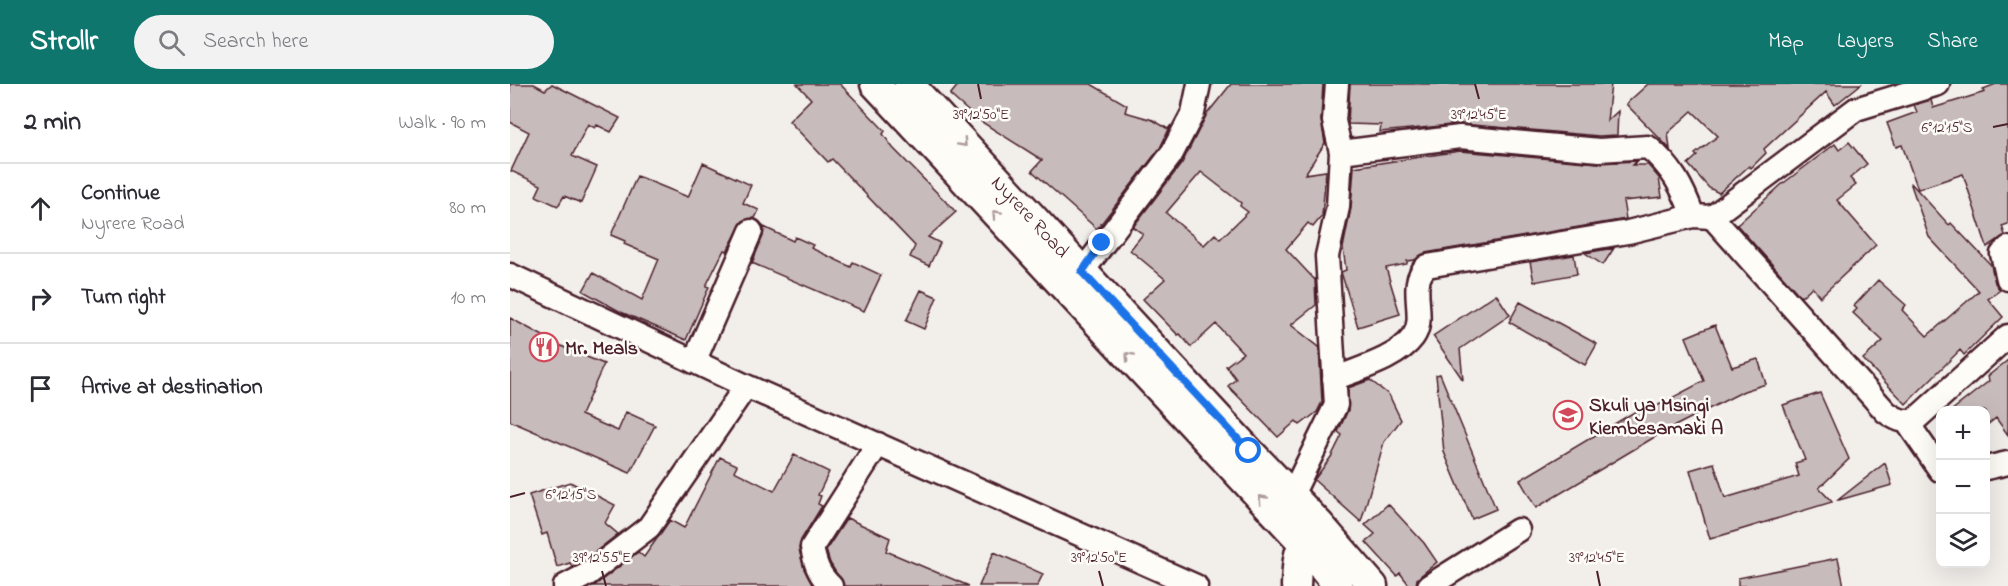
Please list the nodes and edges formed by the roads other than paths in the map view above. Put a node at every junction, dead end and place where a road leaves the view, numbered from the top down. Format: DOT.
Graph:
graph roads {
  1 [pos="875,84"];
  2 [pos="909,84"];
  3 [pos="1199,84"];
  4 [pos="1337,84"];
  5 [pos="1938,84"];
  6 [pos="1341,152"];
  7 [pos="1702,217"];
  8 [pos="751,231"];
  9 [pos="2008,248"];
  10 [pos="1082,272"];
  11 [pos="510,275"];
  12 [pos="2008,279"];
  13 [pos="2008,336"];
  14 [pos="694,362"];
  15 [pos="1334,379"];
  16 [pos="746,386"];
  17 [pos="1906,422"];
  18 [pos="878,444"];
  19 [pos="1936,463"];
  20 [pos="2008,463"];
  21 [pos="1990,467"];
  22 [pos="1292,495"];
  23 [pos="1518,530"];
  24 [pos="1311,533"];
  25 [pos="1168,580"];
  26 [pos="565,586"];
  27 [pos="831,586"];
  28 [pos="1196,586"];
  29 [pos="1296,586"];
  30 [pos="1338,586"];
  31 [pos="1373,586"];
  32 [pos="1429,586"];
  24 -- 1 [label="main road, Nyrere Road, one-way"];
  2 -- 10 [label="main road, Nyrere Road, one-way"];
  3 -- 10 [label="street"];
  4 -- 6 [label="street"];
  5 -- 7 [label="street"];
  6 -- 7 [label="street"];
  6 -- 15 [label="street"];
  7 -- 15 [label="street"];
  7 -- 17 [label="street"];
  8 -- 14 [label="street"];
  9 -- 12 [label="street"];
  10 -- 22 [label="main road, Nyrere Road"];
  11 -- 14 [label="street"];
  13 -- 17 [label="street"];
  14 -- 16 [label="street"];
  15 -- 22 [label="street"];
  16 -- 18 [label="street"];
  16 -- 26 [label="street"];
  17 -- 19 [label="street"];
  18 -- 25 [label="street"];
  18 -- 27 [label="street"];
  20 -- 21 [label="street"];
  22 -- 24 [label="main road, Nyrere Road"];
  23 -- 32 [label="street"];
  24 -- 29 [label="main road"];
  24 -- 30 [label="main road, Nyrere Road"];
  24 -- 31 [label="main road, Nyrere Road"];
  25 -- 28 [label="street"];
}
